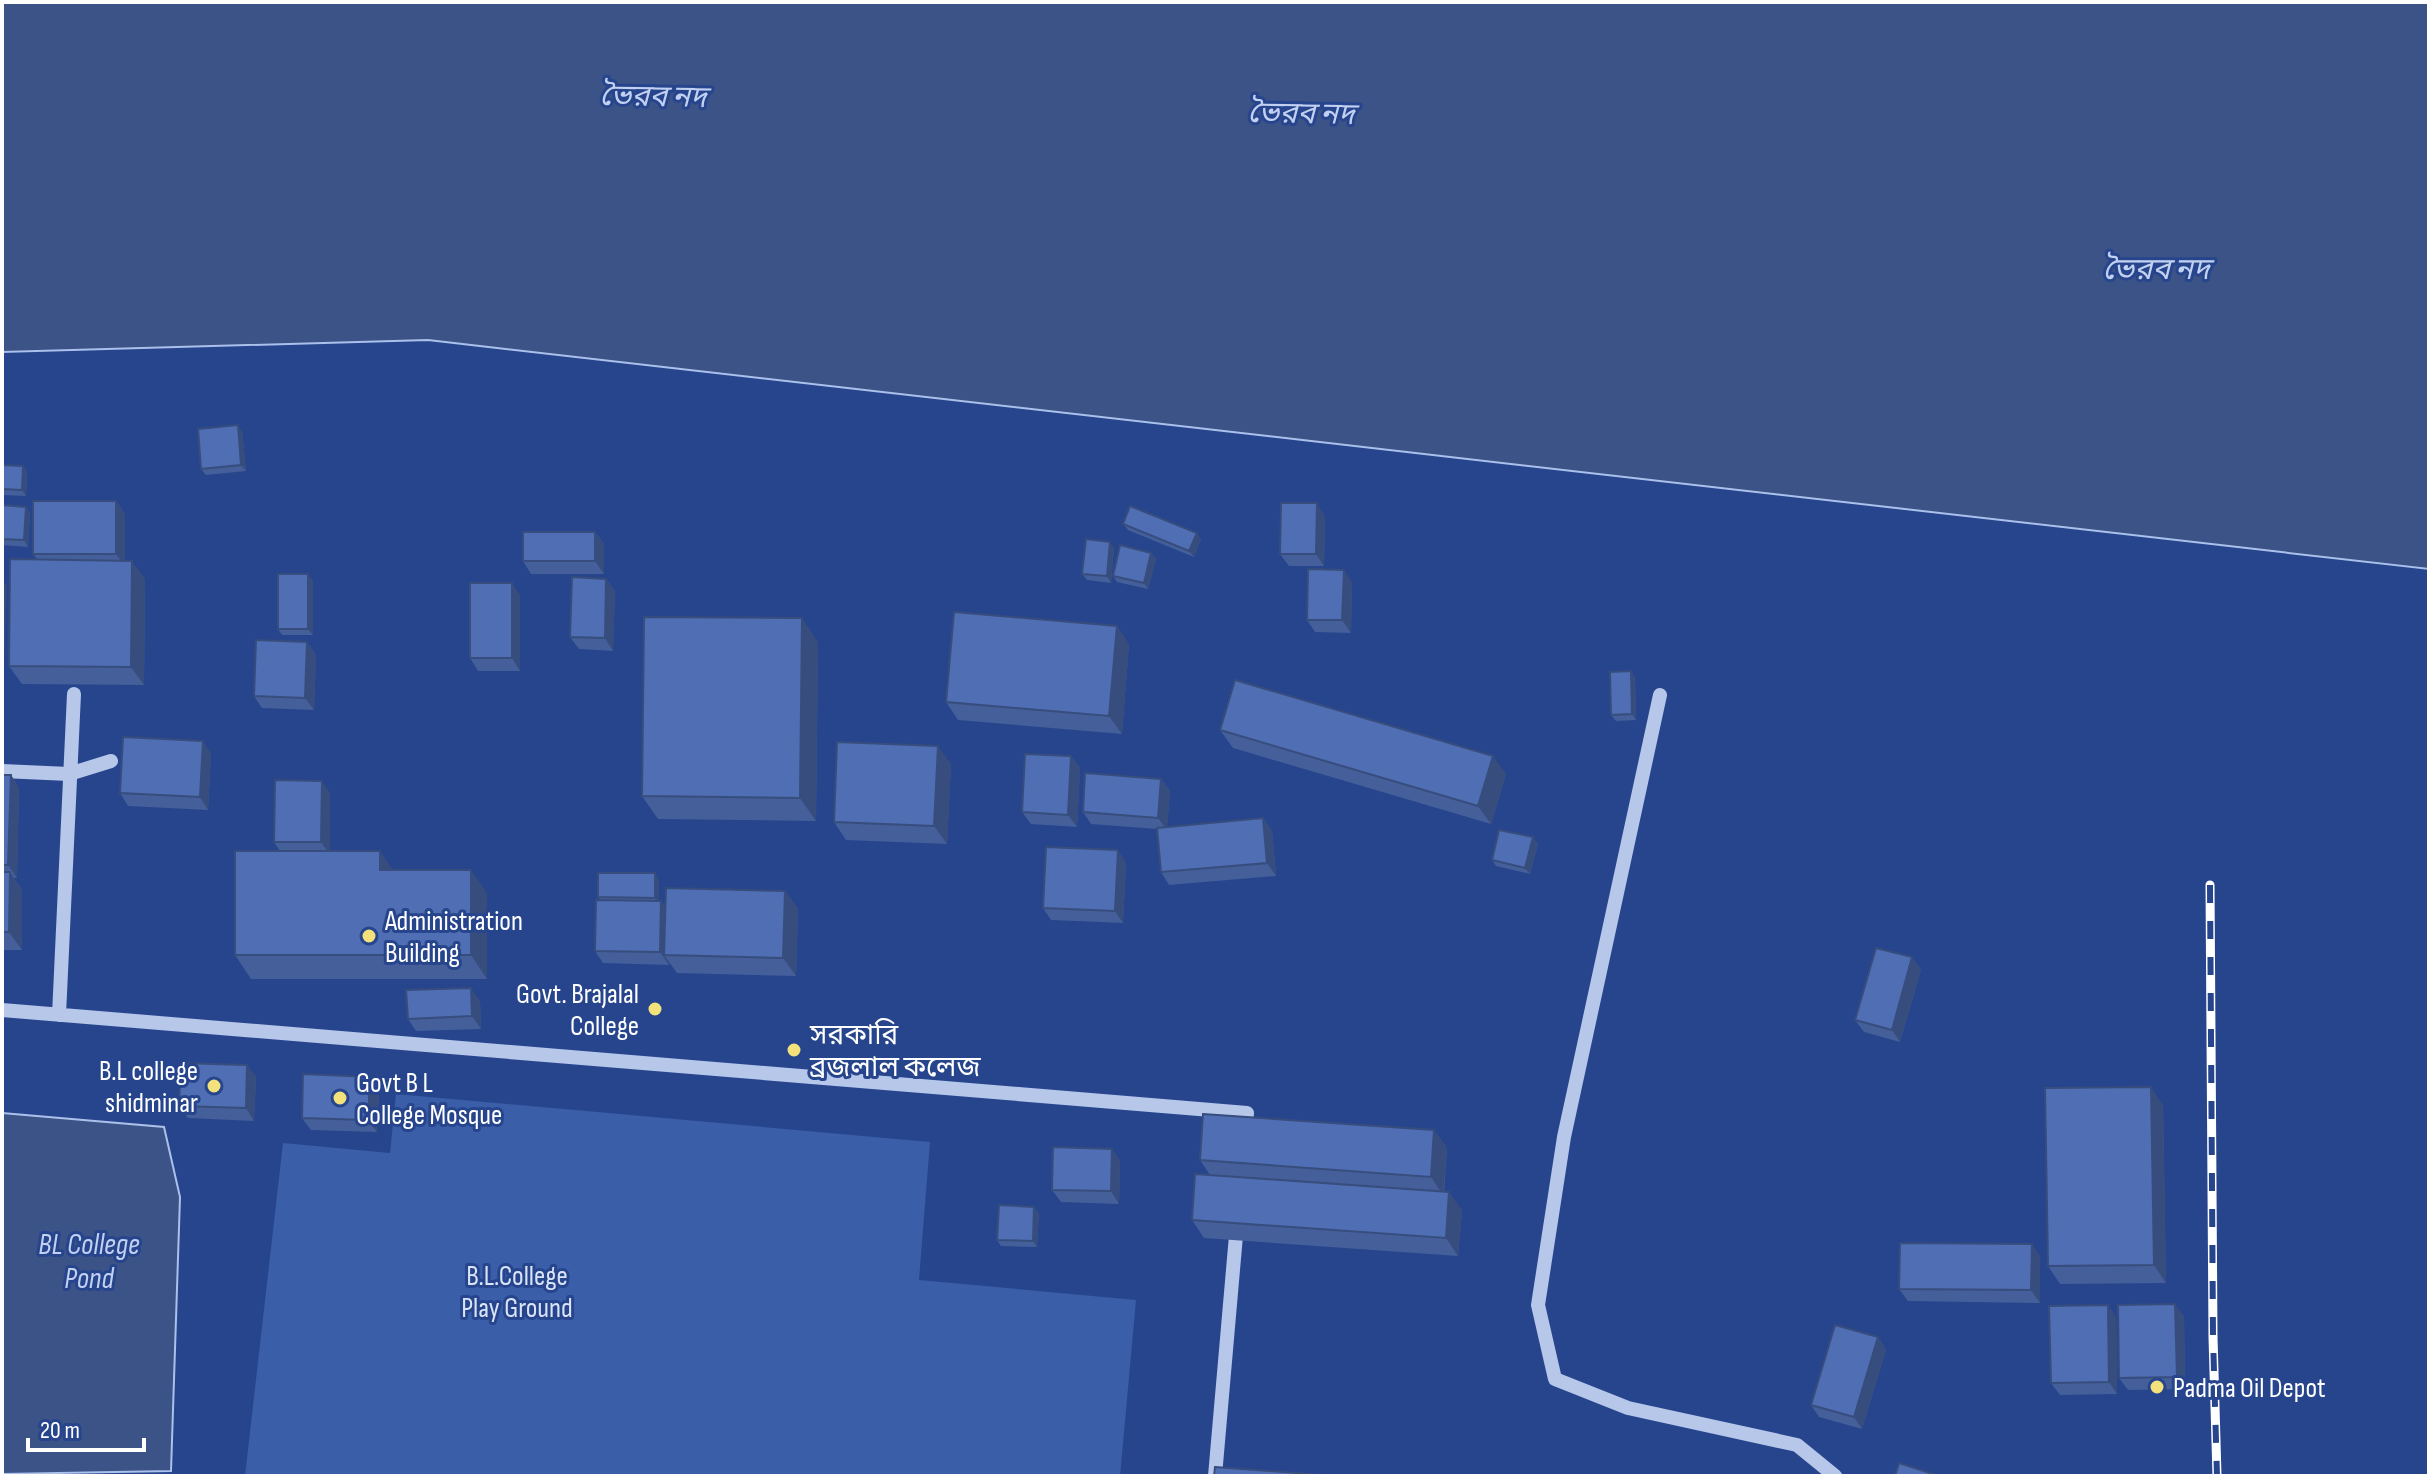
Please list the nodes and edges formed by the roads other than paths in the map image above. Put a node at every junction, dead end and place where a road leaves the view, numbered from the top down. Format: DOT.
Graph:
graph roads {
  1 [pos="74,694"];
  2 [pos="1660,695"];
  3 [pos="111,761"];
  4 [pos="2,771"];
  5 [pos="69,774"];
  6 [pos="2,1010"];
  7 [pos="59,1015"];
  8 [pos="1244,1145"];
  9 [pos="1238,1208"];
  10 [pos="1215,1476"];
  11 [pos="1835,1476"];
  1 -- 5 [label="street"];
  2 -- 11 [label="street"];
  3 -- 5 [label="street"];
  4 -- 5 [label="street"];
  5 -- 7 [label="street"];
  6 -- 7 [label="street"];
  7 -- 8 [label="street"];
  9 -- 10 [label="street"];
}
